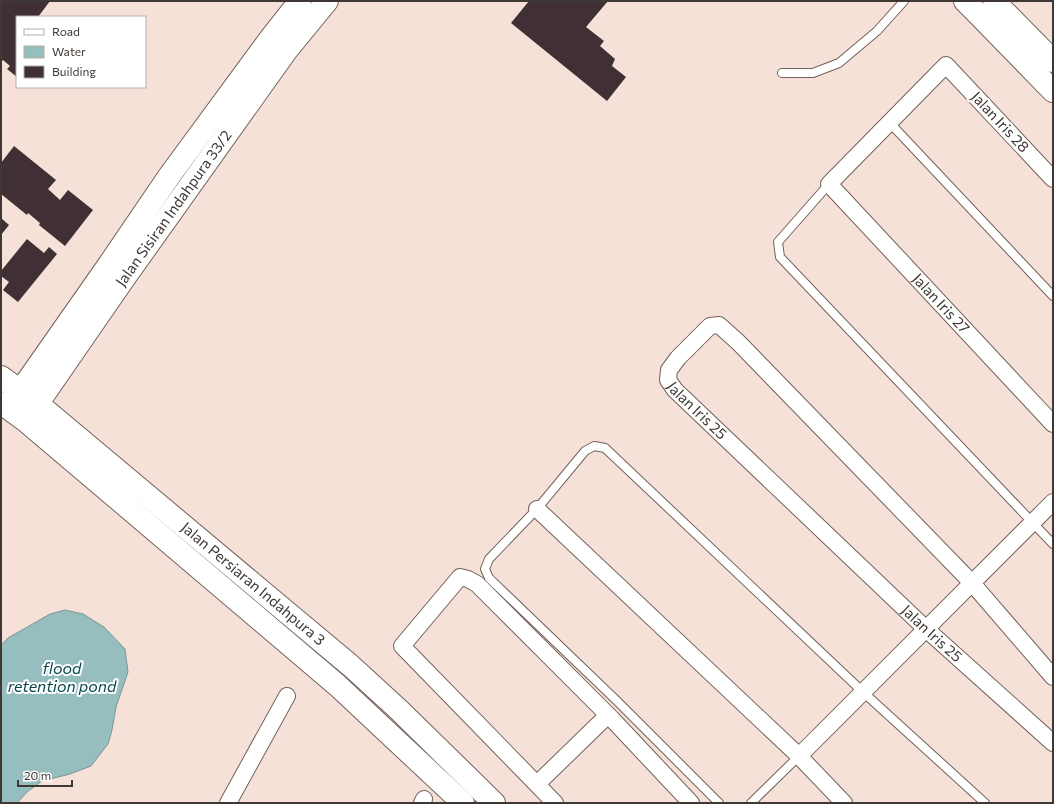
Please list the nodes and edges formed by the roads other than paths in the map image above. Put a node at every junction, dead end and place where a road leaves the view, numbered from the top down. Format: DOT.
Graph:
graph roads {
  1 [pos="300,1"];
  2 [pos="327,1"];
  3 [pos="904,1"];
  4 [pos="965,1"];
  5 [pos="994,1"];
  6 [pos="1053,61"];
  7 [pos="782,73"];
  8 [pos="1053,91"];
  9 [pos="889,122"];
  10 [pos="1053,179"];
  11 [pos="829,184"];
  12 [pos="1053,296"];
  13 [pos="1,377"];
  14 [pos="10,401"];
  15 [pos="32,412"];
  16 [pos="1053,424"];
  17 [pos="1053,502"];
  18 [pos="537,509"];
  19 [pos="1032,522"];
  20 [pos="1053,544"];
  21 [pos="972,583"];
  22 [pos="926,629"];
  23 [pos="1053,677"];
  24 [pos="863,692"];
  25 [pos="288,696"];
  26 [pos="608,715"];
  27 [pos="1053,743"];
  28 [pos="799,756"];
  29 [pos="536,784"];
  30 [pos="228,803"];
  31 [pos="463,803"];
  32 [pos="494,803"];
  33 [pos="555,803"];
  34 [pos="690,803"];
  35 [pos="719,803"];
  36 [pos="751,803"];
  37 [pos="844,803"];
  38 [pos="985,803"];
  1 -- 14 [label="main road, Jalan Sisiran Indahpura 33/2"];
  2 -- 15 [label="main road, Jalan Sisiran Indahpura 33/2"];
  3 -- 7 [label="lane"];
  4 -- 8 [label="main road"];
  5 -- 6 [label="main road"];
  9 -- 10 [label="street, Jalan Iris 28"];
  9 -- 11 [label="street"];
  9 -- 12 [label="lane"];
  11 -- 16 [label="street, Jalan Iris 27"];
  11 -- 19 [label="lane"];
  13 -- 14 [label="main road, Jalan Persiaran Indahpura 3"];
  14 -- 15 [label="main road, Jalan Persiaran Indahpura 3"];
  15 -- 31 [label="main road, Jalan Persiaran Indahpura 3"];
  15 -- 32 [label="main road, Jalan Persiaran Indahpura 3"];
  17 -- 19 [label="street"];
  18 -- 24 [label="lane"];
  18 -- 28 [label="street"];
  18 -- 35 [label="lane"];
  19 -- 20 [label="lane"];
  19 -- 21 [label="street"];
  21 -- 22 [label="street"];
  21 -- 22 [label="street, Jalan Iris 25"];
  21 -- 23 [label="street, Jalan Iris 25"];
  22 -- 24 [label="street"];
  22 -- 27 [label="street, Jalan Iris 25"];
  24 -- 28 [label="street"];
  24 -- 38 [label="lane"];
  25 -- 30 [label="street"];
  26 -- 29 [label="street"];
  26 -- 29 [label="street"];
  26 -- 34 [label="street"];
  28 -- 36 [label="lane"];
  28 -- 37 [label="street"];
  29 -- 33 [label="street"];
}
